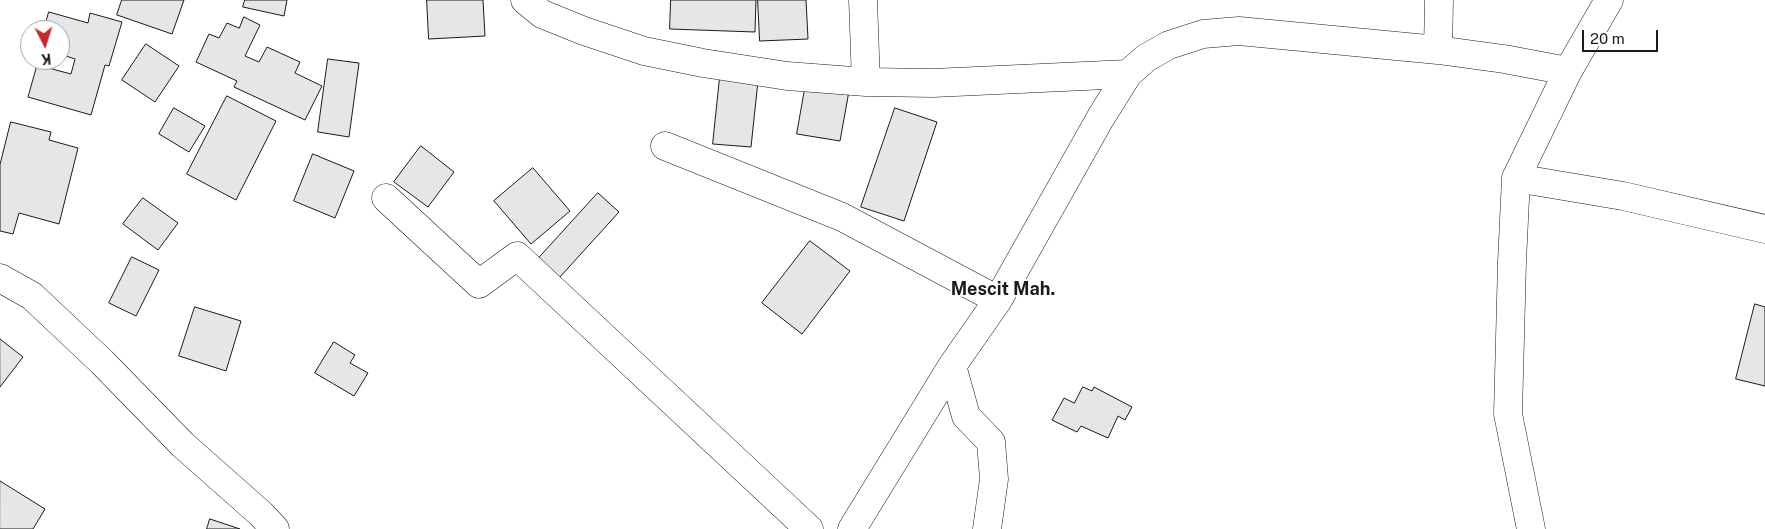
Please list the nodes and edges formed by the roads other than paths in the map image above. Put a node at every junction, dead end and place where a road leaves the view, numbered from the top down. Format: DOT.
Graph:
graph roads {
  1 [pos="525,0"];
  2 [pos="863,0"];
  3 [pos="1439,0"];
  4 [pos="1609,0"];
  5 [pos="1438,50"];
  6 [pos="1568,71"];
  7 [pos="1128,74"];
  8 [pos="866,82"];
  9 [pos="665,146"];
  10 [pos="1516,178"];
  11 [pos="386,198"];
  12 [pos="1765,229"];
  13 [pos="0,278"];
  14 [pos="998,300"];
  15 [pos="952,366"];
  16 [pos="275,529"];
  17 [pos="809,529"];
  18 [pos="852,529"];
  19 [pos="987,529"];
  20 [pos="1531,529"];
  1 -- 8 [label="street"];
  2 -- 8 [label="street"];
  3 -- 5 [label="street"];
  4 -- 6 [label="street"];
  5 -- 6 [label="street"];
  5 -- 7 [label="street"];
  6 -- 10 [label="street"];
  7 -- 8 [label="street"];
  7 -- 14 [label="street"];
  9 -- 14 [label="street"];
  10 -- 12 [label="street"];
  10 -- 20 [label="street"];
  11 -- 17 [label="street"];
  13 -- 16 [label="street"];
  14 -- 15 [label="street"];
  15 -- 18 [label="street"];
  15 -- 19 [label="street"];
}
